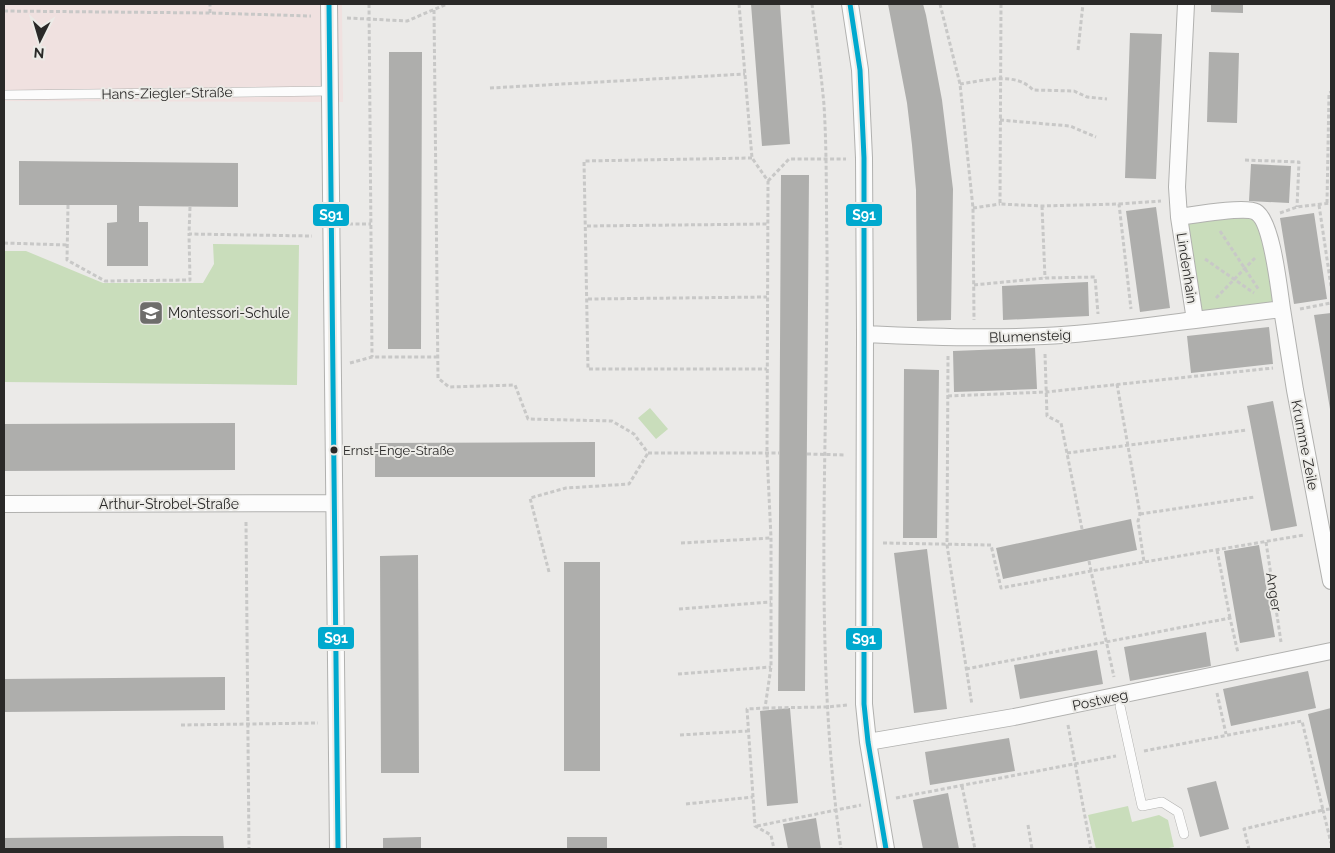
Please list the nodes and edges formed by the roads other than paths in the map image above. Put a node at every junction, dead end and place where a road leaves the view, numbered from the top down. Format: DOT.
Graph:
graph roads {
  1 [pos="850,4"];
  2 [pos="1186,4"];
  3 [pos="329,11"];
  4 [pos="330,91"];
  5 [pos="4,95"];
  6 [pos="1179,217"];
  7 [pos="1276,308"];
  8 [pos="1195,320"];
  9 [pos="866,334"];
  10 [pos="334,503"];
  11 [pos="4,504"];
  12 [pos="1331,581"];
  13 [pos="1331,651"];
  14 [pos="1119,701"];
  15 [pos="868,742"];
  16 [pos="1184,834"];
  17 [pos="338,849"];
  18 [pos="886,849"];
  1 -- 9 [label="street"];
  2 -- 6 [label="street"];
  3 -- 4 [label="street"];
  4 -- 5 [label="lane, Hans-Ziegler-Straße"];
  4 -- 10 [label="street"];
  6 -- 7 [label="street, Lindenhain"];
  6 -- 8 [label="street, Lindenhain"];
  7 -- 8 [label="street, Lindenhain"];
  7 -- 12 [label="street, Krumme Zeile"];
  8 -- 9 [label="street, Blumensteig"];
  9 -- 15 [label="street"];
  10 -- 11 [label="street, Arthur-Strobel-Straße"];
  10 -- 17 [label="street"];
  13 -- 14 [label="street, Postweg"];
  14 -- 15 [label="street, Postweg"];
  14 -- 16 [label="lane"];
  15 -- 18 [label="street"];
}
